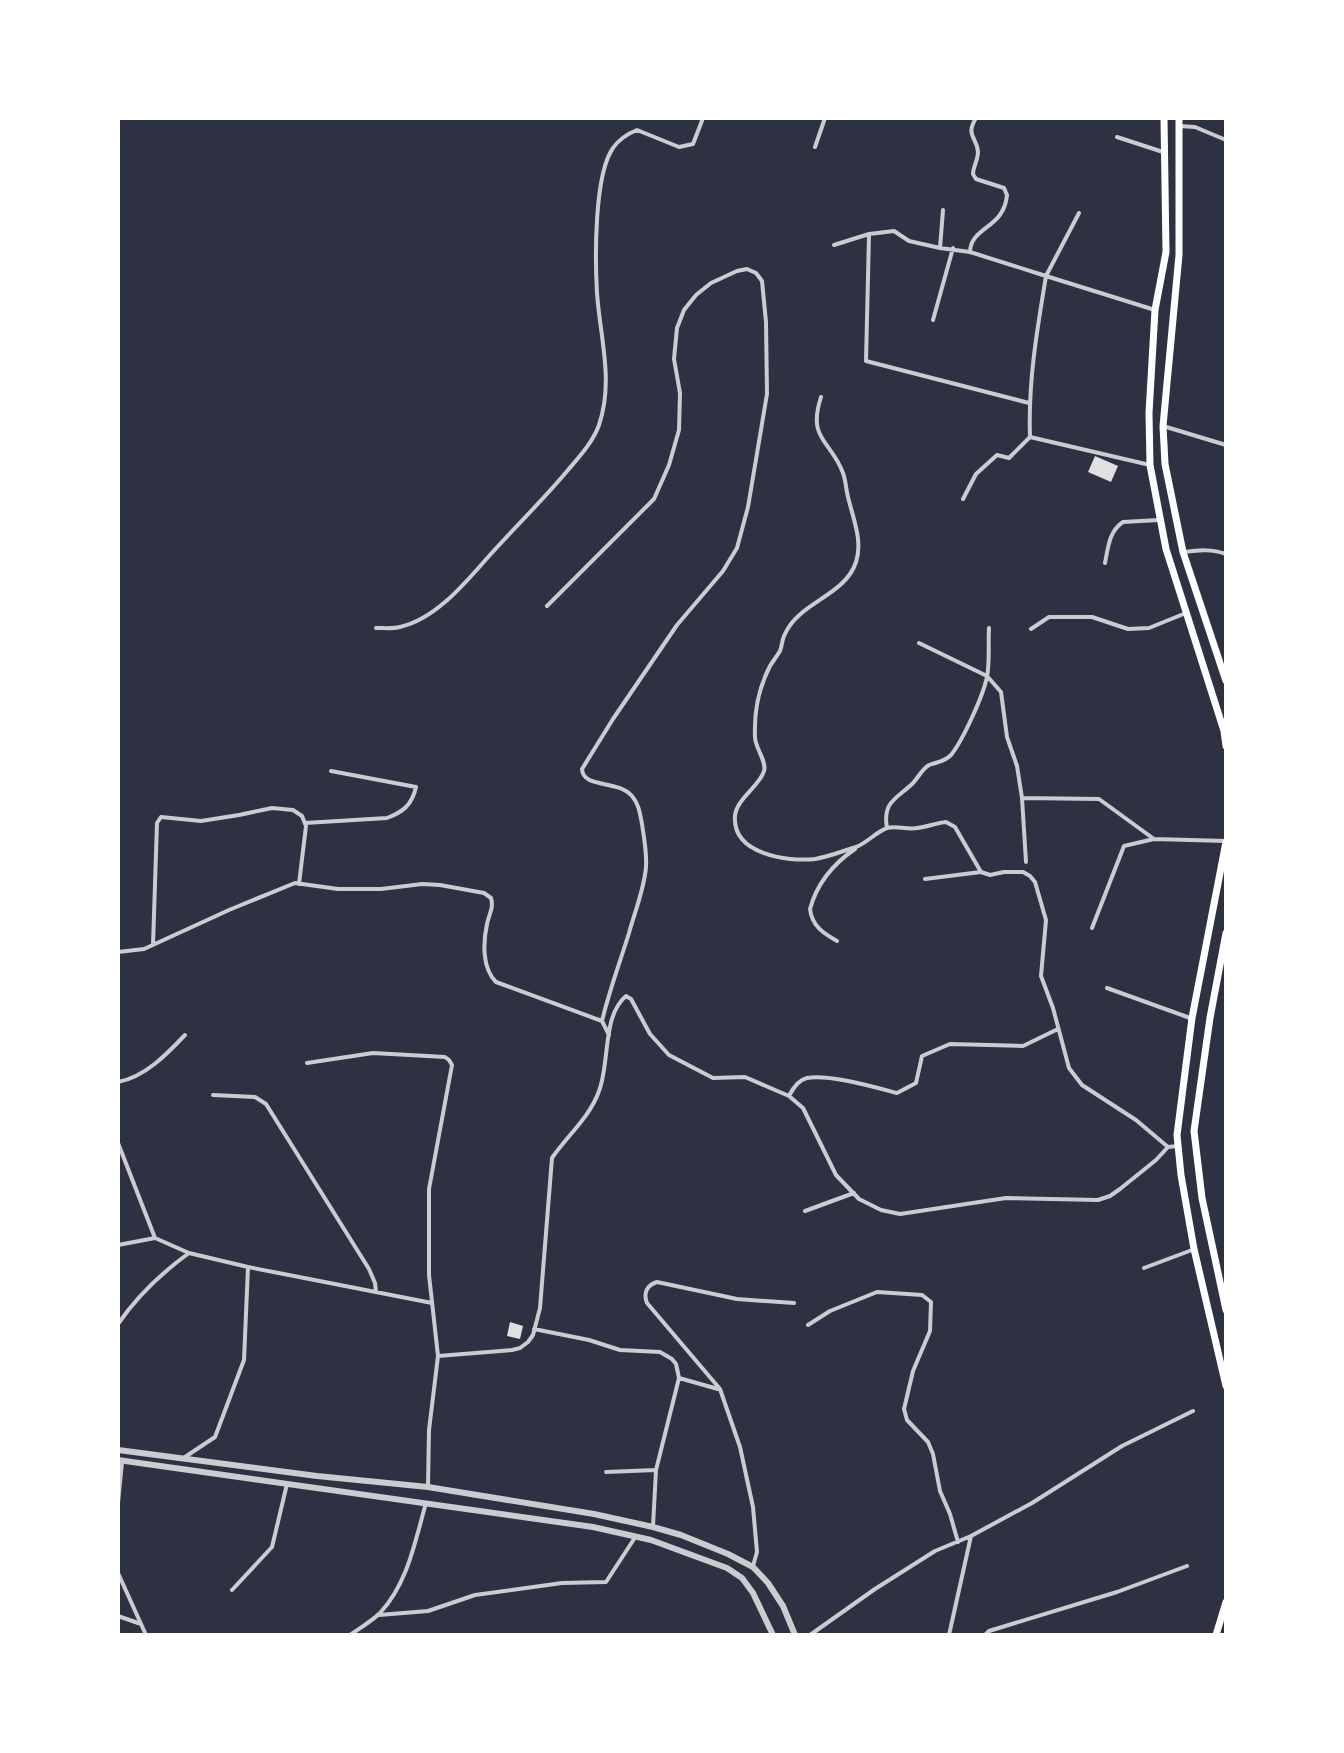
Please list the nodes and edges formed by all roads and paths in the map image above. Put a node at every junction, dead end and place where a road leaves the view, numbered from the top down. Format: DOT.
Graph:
graph roads {
  1 [pos="703,118"];
  2 [pos="825,118"];
  3 [pos="976,118"];
  4 [pos="1164,118"];
  5 [pos="1179,122"];
  6 [pos="1117,137"];
  7 [pos="1226,140"];
  8 [pos="815,147"];
  9 [pos="1165,152"];
  10 [pos="943,210"];
  11 [pos="1079,213"];
  12 [pos="869,234"];
  13 [pos="834,245"];
  14 [pos="940,248"];
  15 [pos="953,248"];
  16 [pos="970,252"];
  17 [pos="1046,276"];
  18 [pos="1155,310"];
  19 [pos="933,320"];
  20 [pos="821,397"];
  21 [pos="1029,403"];
  22 [pos="1163,426"];
  23 [pos="1030,437"];
  24 [pos="1226,445"];
  25 [pos="1150,465"];
  26 [pos="963,499"];
  27 [pos="1161,520"];
  28 [pos="1183,552"];
  29 [pos="1226,554"];
  30 [pos="1105,563"];
  31 [pos="547,606"];
  32 [pos="1186,613"];
  33 [pos="376,628"];
  34 [pos="989,628"];
  35 [pos="1031,629"];
  36 [pos="919,643"];
  37 [pos="987,676"];
  38 [pos="1226,681"];
  39 [pos="1226,746"];
  40 [pos="331,771"];
  41 [pos="1022,798"];
  42 [pos="305,823"];
  43 [pos="887,828"];
  44 [pos="1154,839"];
  45 [pos="1226,842"];
  46 [pos="860,846"];
  47 [pos="1026,862"];
  48 [pos="981,872"];
  49 [pos="925,879"];
  50 [pos="299,884"];
  51 [pos="1092,928"];
  52 [pos="1226,933"];
  53 [pos="837,941"];
  54 [pos="153,945"];
  55 [pos="118,952"];
  56 [pos="1107,988"];
  57 [pos="1192,1018"];
  58 [pos="602,1021"];
  59 [pos="1058,1029"];
  60 [pos="185,1035"];
  61 [pos="609,1035"];
  62 [pos="307,1063"];
  63 [pos="118,1082"];
  64 [pos="213,1095"];
  65 [pos="789,1096"];
  66 [pos="118,1143"];
  67 [pos="1178,1146"];
  68 [pos="1168,1147"];
  69 [pos="121,1157"];
  70 [pos="854,1193"];
  71 [pos="805,1211"];
  72 [pos="155,1238"];
  73 [pos="118,1245"];
  74 [pos="1194,1249"];
  75 [pos="189,1253"];
  76 [pos="248,1267"];
  77 [pos="1144,1268"];
  78 [pos="376,1292"];
  79 [pos="432,1303"];
  80 [pos="794,1303"];
  81 [pos="1226,1310"];
  82 [pos="118,1324"];
  83 [pos="808,1325"];
  84 [pos="534,1329"];
  85 [pos="438,1356"];
  86 [pos="679,1378"];
  87 [pos="1226,1386"];
  88 [pos="720,1389"];
  89 [pos="1193,1411"];
  90 [pos="118,1450"];
  91 [pos="185,1457"];
  92 [pos="120,1460"];
  93 [pos="656,1470"];
  94 [pos="606,1472"];
  95 [pos="287,1484"];
  96 [pos="428,1487"];
  97 [pos="118,1503"];
  98 [pos="426,1503"];
  99 [pos="653,1527"];
  100 [pos="636,1536"];
  101 [pos="971,1536"];
  102 [pos="958,1542"];
  103 [pos="1187,1566"];
  104 [pos="753,1567"];
  105 [pos="118,1573"];
  106 [pos="232,1590"];
  107 [pos="1226,1602"];
  108 [pos="379,1615"];
  109 [pos="118,1616"];
  110 [pos="141,1624"];
  111 [pos="146,1635"];
  112 [pos="350,1635"];
  113 [pos="773,1635"];
  114 [pos="795,1635"];
  115 [pos="810,1635"];
  116 [pos="949,1635"];
  117 [pos="985,1635"];
  118 [pos="1216,1635"];
  1 -- 33 [label="street"];
  2 -- 8 [label="street"];
  3 -- 16 [label="street"];
  4 -- 9 [label="highway"];
  5 -- 7 [label="street"];
  5 -- 22 [label="highway"];
  6 -- 9 [label="street"];
  9 -- 18 [label="highway"];
  10 -- 14 [label="street"];
  11 -- 17 [label="street"];
  12 -- 13 [label="street"];
  12 -- 14 [label="street"];
  12 -- 21 [label="street"];
  14 -- 15 [label="street"];
  15 -- 16 [label="street"];
  15 -- 19 [label="street"];
  16 -- 17 [label="street"];
  17 -- 18 [label="street"];
  17 -- 21 [label="street"];
  18 -- 25 [label="highway"];
  20 -- 46 [label="street"];
  21 -- 23 [label="street"];
  22 -- 24 [label="street"];
  22 -- 28 [label="highway"];
  23 -- 25 [label="street"];
  23 -- 26 [label="street"];
  25 -- 27 [label="highway"];
  27 -- 30 [label="street"];
  27 -- 32 [label="highway"];
  28 -- 29 [label="street"];
  28 -- 38 [label="highway"];
  31 -- 58 [label="street"];
  32 -- 35 [label="street"];
  32 -- 39 [label="highway"];
  34 -- 37 [label="street"];
  36 -- 37 [label="street"];
  37 -- 41 [label="street"];
  37 -- 43 [label="street"];
  40 -- 42 [label="street"];
  41 -- 44 [label="street"];
  41 -- 47 [label="street"];
  42 -- 50 [label="street"];
  42 -- 54 [label="street"];
  43 -- 46 [label="street"];
  43 -- 48 [label="street"];
  44 -- 45 [label="street"];
  44 -- 51 [label="street"];
  45 -- 57 [label="highway"];
  46 -- 53 [label="street"];
  48 -- 49 [label="street"];
  48 -- 59 [label="street"];
  50 -- 54 [label="street"];
  50 -- 58 [label="street"];
  52 -- 81 [label="highway"];
  54 -- 55 [label="street"];
  56 -- 57 [label="street"];
  57 -- 67 [label="highway"];
  58 -- 61 [label="street"];
  59 -- 65 [label="street"];
  59 -- 68 [label="street"];
  60 -- 63 [label="street"];
  61 -- 65 [label="street"];
  61 -- 84 [label="street"];
  62 -- 79 [label="street"];
  64 -- 78 [label="street"];
  65 -- 70 [label="street"];
  66 -- 69 [label="street"];
  67 -- 68 [label="street"];
  67 -- 74 [label="highway"];
  68 -- 70 [label="street"];
  69 -- 72 [label="street"];
  70 -- 71 [label="street"];
  72 -- 73 [label="street"];
  72 -- 75 [label="street"];
  74 -- 77 [label="street"];
  74 -- 87 [label="highway"];
  75 -- 76 [label="street"];
  75 -- 82 [label="street"];
  76 -- 78 [label="street"];
  76 -- 91 [label="street"];
  78 -- 79 [label="street"];
  79 -- 85 [label="street"];
  80 -- 88 [label="street"];
  83 -- 102 [label="street"];
  84 -- 85 [label="street"];
  84 -- 86 [label="street"];
  85 -- 96 [label="street"];
  86 -- 88 [label="street"];
  86 -- 93 [label="street"];
  88 -- 104 [label="street"];
  89 -- 101 [label="street"];
  90 -- 91 [label="street"];
  91 -- 96 [label="street"];
  92 -- 95 [label="street"];
  92 -- 97 [label="street"];
  93 -- 94 [label="street"];
  93 -- 99 [label="street"];
  95 -- 98 [label="street"];
  95 -- 106 [label="street"];
  96 -- 99 [label="street"];
  98 -- 100 [label="street"];
  98 -- 108 [label="street"];
  99 -- 104 [label="street"];
  100 -- 108 [label="street"];
  100 -- 113 [label="street"];
  101 -- 102 [label="street"];
  101 -- 116 [label="street"];
  102 -- 115 [label="street"];
  103 -- 117 [label="street"];
  104 -- 114 [label="street"];
  105 -- 110 [label="street"];
  107 -- 118 [label="highway"];
  108 -- 112 [label="street"];
  109 -- 110 [label="street"];
  110 -- 111 [label="street"];
}
